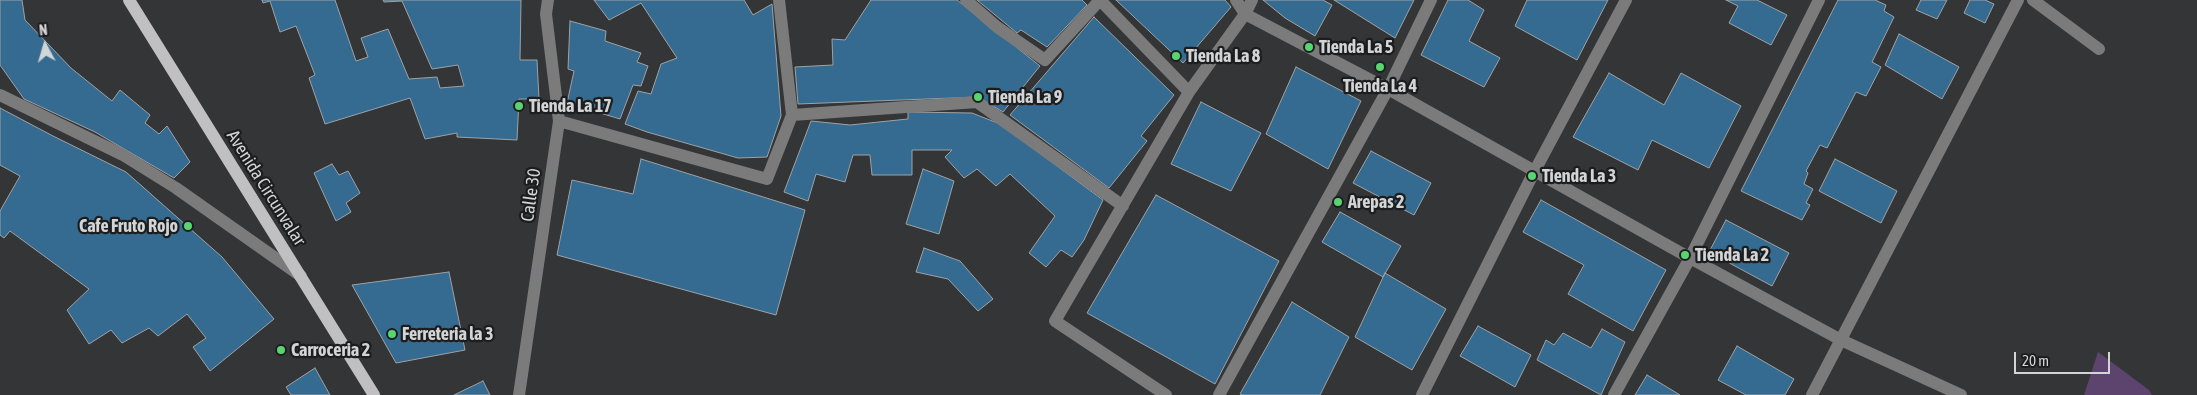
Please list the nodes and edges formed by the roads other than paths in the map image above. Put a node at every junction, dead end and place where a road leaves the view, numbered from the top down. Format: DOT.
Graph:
graph roads {
  1 [pos="128,0"];
  2 [pos="548,0"];
  3 [pos="778,0"];
  4 [pos="966,0"];
  5 [pos="1100,0"];
  6 [pos="1236,0"];
  7 [pos="1252,0"];
  8 [pos="1430,0"];
  9 [pos="1626,0"];
  10 [pos="1819,0"];
  11 [pos="2018,0"];
  12 [pos="2033,0"];
  13 [pos="1246,14"];
  14 [pos="2099,48"];
  15 [pos="1388,89"];
  16 [pos="1189,92"];
  17 [pos="0,94"];
  18 [pos="792,115"];
  19 [pos="559,121"];
  20 [pos="1534,171"];
  21 [pos="1123,206"];
  22 [pos="1690,258"];
  23 [pos="301,276"];
  24 [pos="1842,340"];
  25 [pos="374,395"];
  26 [pos="519,395"];
  27 [pos="1166,395"];
  28 [pos="1219,395"];
  29 [pos="1422,395"];
  30 [pos="1614,395"];
  31 [pos="1812,395"];
  32 [pos="1961,395"];
  1 -- 23 [label="main road, Avenida Circunvalar"];
  2 -- 19 [label="street, Calle 30"];
  3 -- 18 [label="street"];
  4 -- 5 [label="street"];
  5 -- 16 [label="street"];
  6 -- 13 [label="street"];
  7 -- 13 [label="street"];
  8 -- 15 [label="street"];
  9 -- 20 [label="street"];
  10 -- 22 [label="street"];
  11 -- 24 [label="street"];
  12 -- 14 [label="street"];
  13 -- 15 [label="street"];
  13 -- 16 [label="street"];
  15 -- 20 [label="street"];
  15 -- 28 [label="street"];
  16 -- 21 [label="street"];
  17 -- 23 [label="street"];
  18 -- 19 [label="street"];
  18 -- 21 [label="street"];
  19 -- 26 [label="street, Calle 30"];
  20 -- 22 [label="street"];
  20 -- 29 [label="street"];
  21 -- 27 [label="street"];
  22 -- 24 [label="street"];
  22 -- 30 [label="street"];
  23 -- 25 [label="main road, Avenida Circunvalar"];
  24 -- 31 [label="street"];
  24 -- 32 [label="street"];
}
